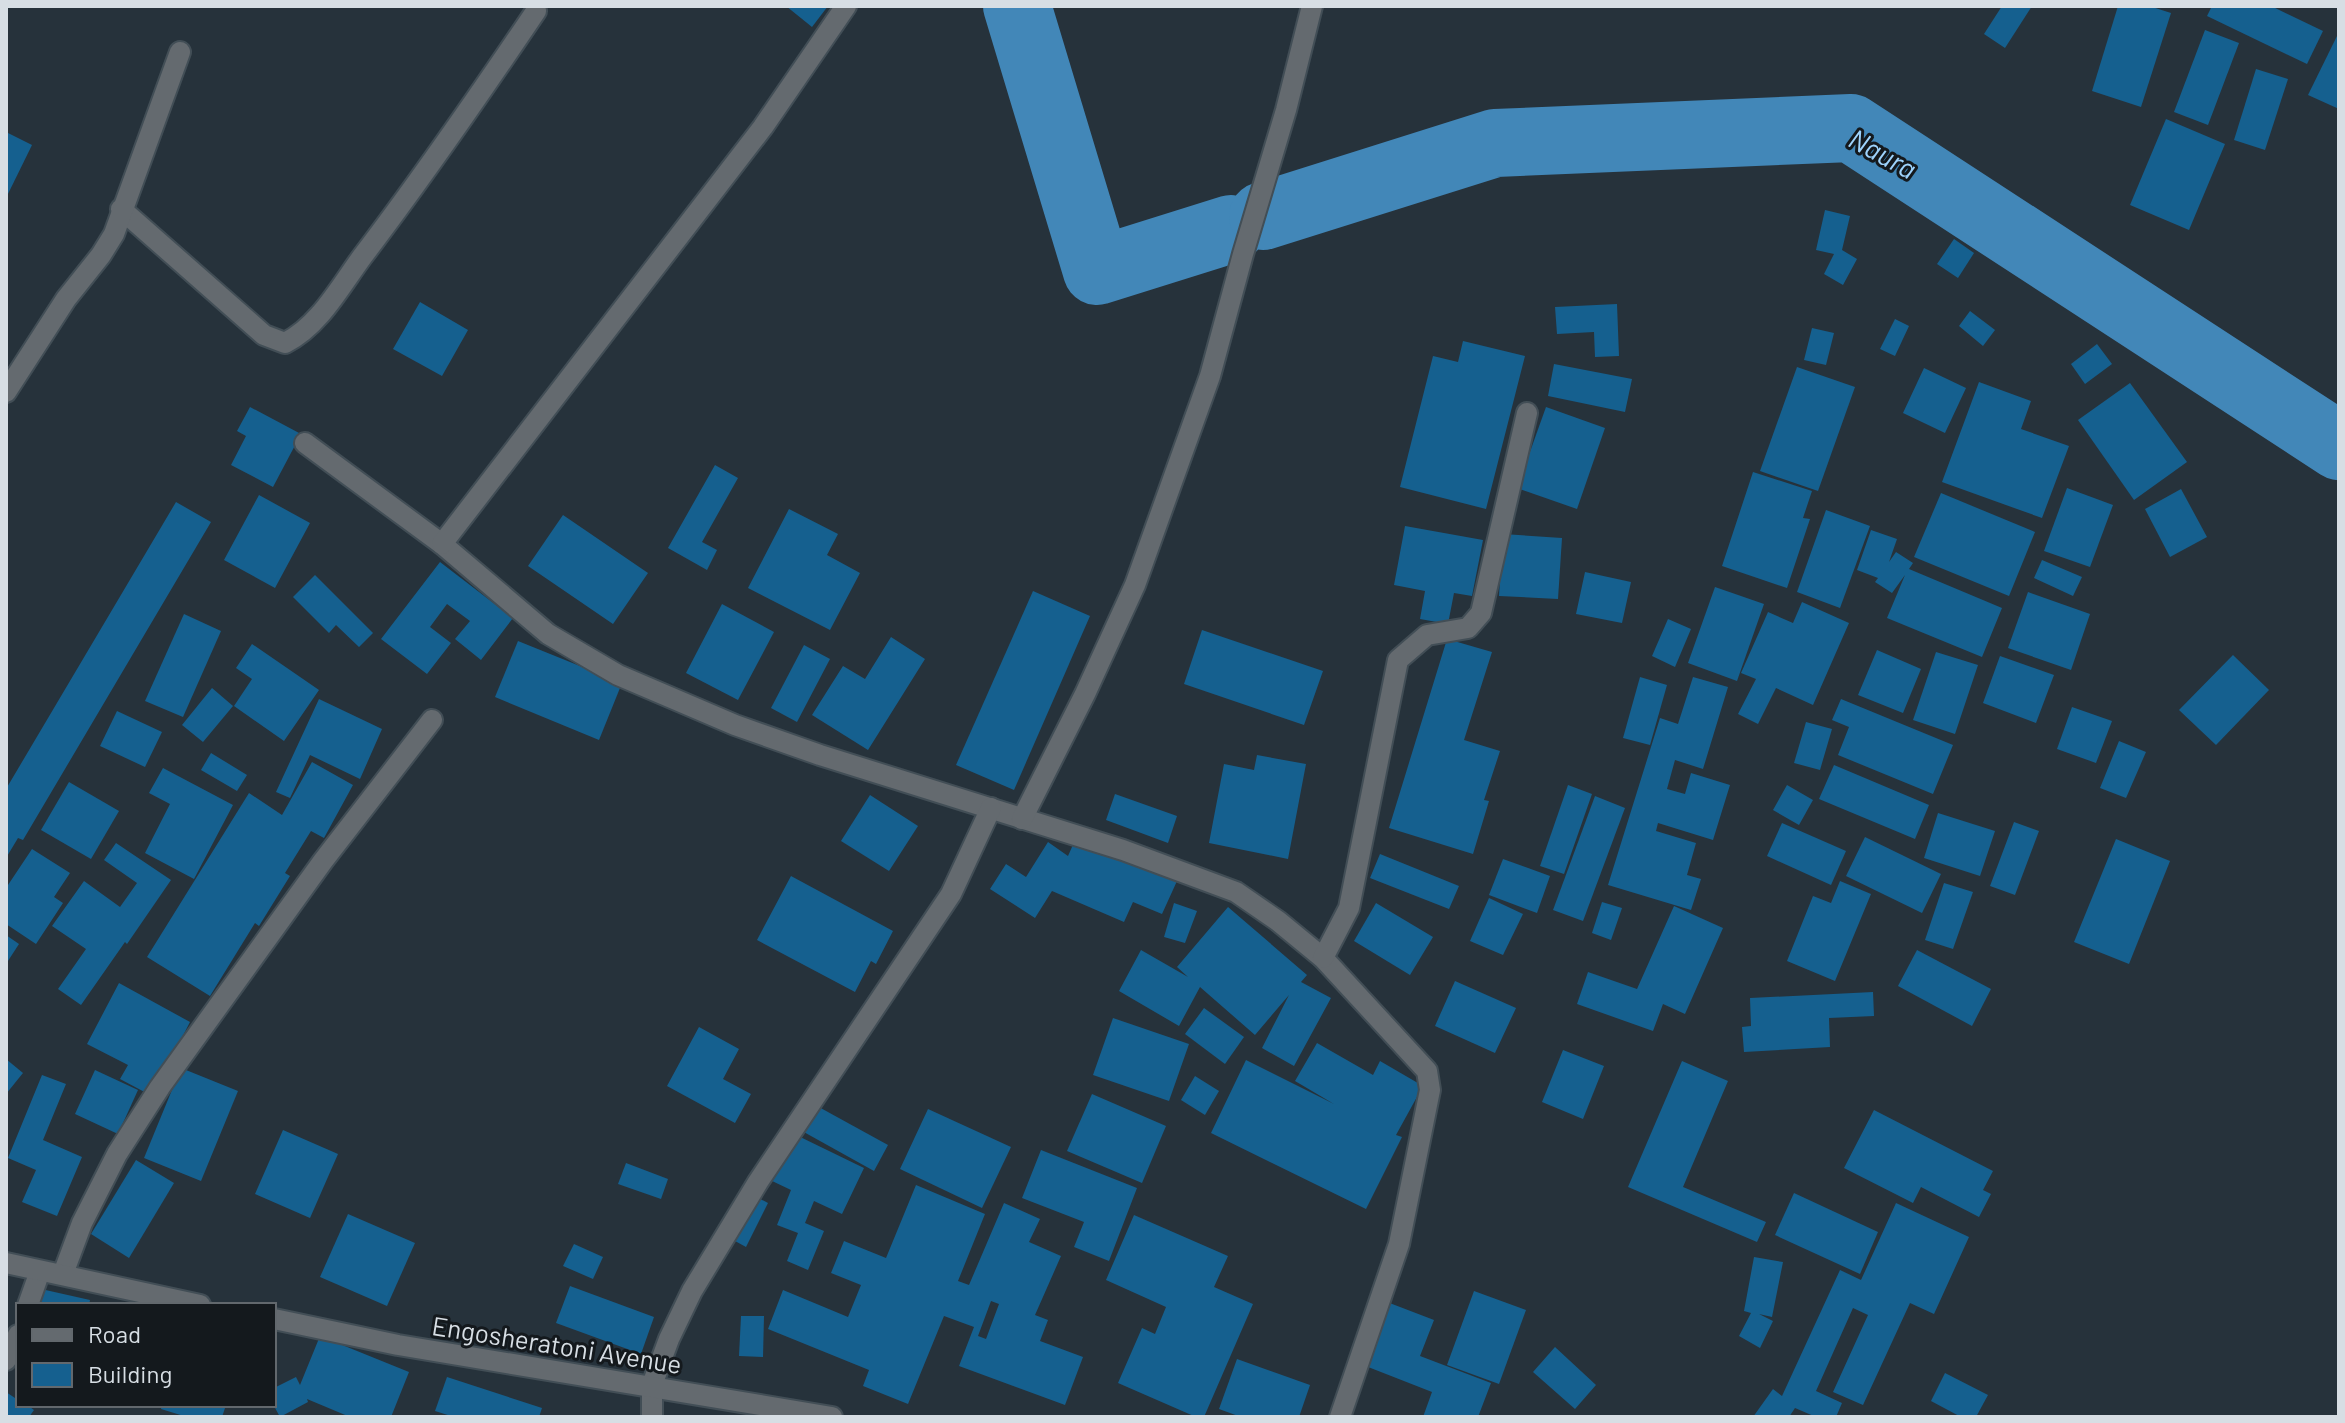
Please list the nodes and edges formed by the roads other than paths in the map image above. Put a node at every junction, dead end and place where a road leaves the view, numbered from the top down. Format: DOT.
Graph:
graph roads {
  1 [pos="846,6"];
  2 [pos="1312,6"];
  3 [pos="536,11"];
  4 [pos="180,52"];
  5 [pos="121,209"];
  6 [pos="6,392"];
  7 [pos="1527,413"];
  8 [pos="305,443"];
  9 [pos="442,544"];
  10 [pos="432,720"];
  11 [pos="991,808"];
  12 [pos="1022,819"];
  13 [pos="1323,958"];
  14 [pos="6,1263"];
  15 [pos="40,1271"];
  16 [pos="63,1274"];
  17 [pos="29,1303"];
  18 [pos="191,1303"];
  19 [pos="276,1319"];
  20 [pos="16,1339"];
  21 [pos="6,1360"];
  22 [pos="652,1385"];
  23 [pos="652,1417"];
  24 [pos="832,1417"];
  25 [pos="1340,1417"];
  1 -- 9 [label="street"];
  2 -- 12 [label="street"];
  3 -- 5 [label="street"];
  4 -- 5 [label="street"];
  5 -- 6 [label="street"];
  7 -- 13 [label="street"];
  8 -- 9 [label="street"];
  9 -- 11 [label="street"];
  10 -- 16 [label="street"];
  11 -- 12 [label="street"];
  11 -- 22 [label="street"];
  12 -- 13 [label="street"];
  13 -- 25 [label="street"];
  14 -- 15 [label="street"];
  15 -- 16 [label="street"];
  15 -- 17 [label="street"];
  16 -- 18 [label="street"];
  19 -- 22 [label="street, Engosheratoni Avenue"];
  20 -- 21 [label="street"];
  22 -- 23 [label="street"];
  22 -- 24 [label="street, Engosheratoni Avenue"];
}
